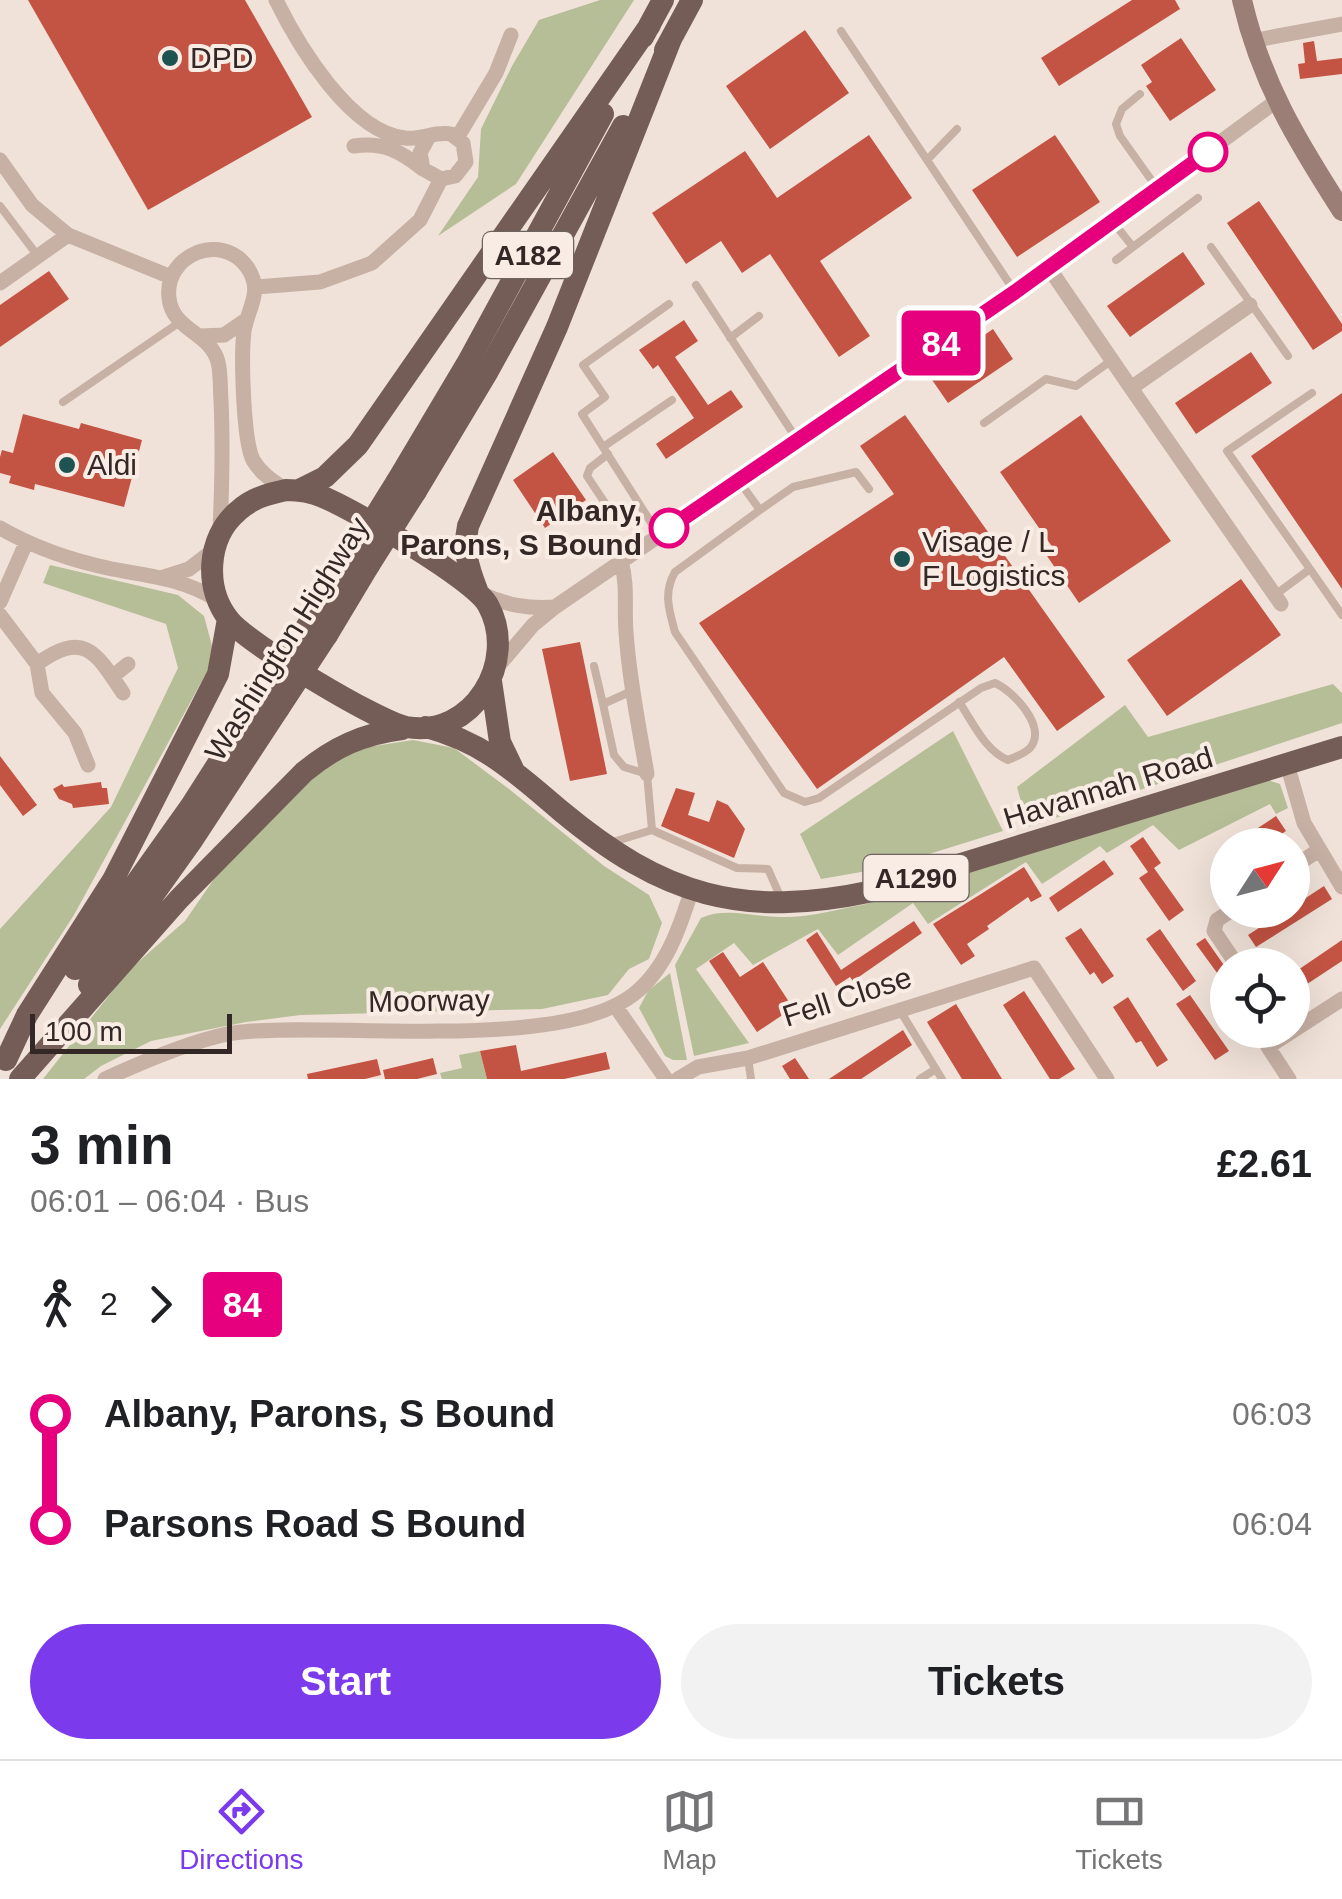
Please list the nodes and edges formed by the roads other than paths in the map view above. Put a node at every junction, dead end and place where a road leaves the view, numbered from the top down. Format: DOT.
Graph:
graph roads {
  1 [pos="276,0"];
  2 [pos="663,0"];
  3 [pos="692,0"];
  4 [pos="1242,0"];
  5 [pos="1342,24"];
  6 [pos="650,25"];
  7 [pos="841,30"];
  8 [pos="510,35"];
  9 [pos="671,39"];
  10 [pos="1252,40"];
  11 [pos="1140,94"];
  12 [pos="1276,102"];
  13 [pos="957,129"];
  14 [pos="378,136"];
  15 [pos="428,138"];
  16 [pos="457,138"];
  17 [pos="0,160"];
  18 [pos="927,160"];
  19 [pos="423,169"];
  20 [pos="441,180"];
  21 [pos="1158,190"];
  22 [pos="1198,198"];
  23 [pos="0,206"];
  24 [pos="1342,211"];
  25 [pos="1114,222"];
  26 [pos="68,235"];
  27 [pos="1211,247"];
  28 [pos="1133,248"];
  29 [pos="37,255"];
  30 [pos="1116,260"];
  31 [pos="1049,268"];
  32 [pos="171,277"];
  33 [pos="0,283"];
  34 [pos="696,285"];
  35 [pos="256,287"];
  36 [pos="1015,292"];
  37 [pos="669,304"];
  38 [pos="1250,305"];
  39 [pos="759,316"];
  40 [pos="246,320"];
  41 [pos="180,322"];
  42 [pos="201,336"];
  43 [pos="730,338"];
  44 [pos="1288,356"];
  45 [pos="1112,360"];
  46 [pos="1131,388"];
  47 [pos="1312,392"];
  48 [pos="672,400"];
  49 [pos="62,402"];
  50 [pos="984,422"];
  51 [pos="798,441"];
  52 [pos="605,451"];
  53 [pos="740,480"];
  54 [pos="406,486"];
  55 [pos="292,490"];
  56 [pos="869,490"];
  57 [pos="610,509"];
  58 [pos="760,510"];
  59 [pos="0,528"];
  60 [pos="659,535"];
  61 [pos="217,541"];
  62 [pos="26,543"];
  63 [pos="622,560"];
  64 [pos="1310,570"];
  65 [pos="164,577"];
  66 [pos="479,592"];
  67 [pos="1278,599"];
  68 [pos="0,602"];
  69 [pos="555,607"];
  70 [pos="223,609"];
  71 [pos="0,615"];
  72 [pos="1342,615"];
  73 [pos="37,664"];
  74 [pos="128,664"];
  75 [pos="594,666"];
  76 [pos="493,675"];
  77 [pos="112,676"];
  78 [pos="632,691"];
  79 [pos="123,693"];
  80 [pos="960,702"];
  81 [pos="603,704"];
  82 [pos="418,728"];
  83 [pos="1342,747"];
  84 [pos="1287,764"];
  85 [pos="88,765"];
  86 [pos="514,769"];
  87 [pos="647,774"];
  88 [pos="652,830"];
  89 [pos="604,845"];
  90 [pos="1319,850"];
  91 [pos="1310,856"];
  92 [pos="1342,886"];
  93 [pos="692,889"];
  94 [pos="782,905"];
  95 [pos="1342,999"];
  96 [pos="616,1006"];
  97 [pos="898,1009"];
  98 [pos="748,1058"];
  99 [pos="936,1069"];
  100 [pos="142,1071"];
  101 [pos="11,1072"];
  102 [pos="105,1079"];
  103 [pos="666,1079"];
  104 [pos="678,1079"];
  105 [pos="752,1079"];
  106 [pos="920,1079"];
  107 [pos="942,1079"];
  108 [pos="1107,1079"];
  109 [pos="1289,1079"];
  1 -- 14 [label="street"];
  2 -- 6 [label="main road, Washington Highway / A182"];
  3 -- 9 [label="main road, Washington Highway / A182"];
  4 -- 10 [label="street"];
  5 -- 10 [label="street"];
  6 -- 54 [label="main road, Washington Highway / A182"];
  6 -- 55 [label="main road"];
  7 -- 18 [label="lane"];
  8 -- 16 [label="street"];
  9 -- 54 [label="main road, Washington Highway / A182"];
  9 -- 66 [label="main road"];
  10 -- 12 [label="street"];
  11 -- 21 [label="lane"];
  12 -- 21 [label="street"];
  12 -- 24 [label="street"];
  13 -- 18 [label="lane"];
  14 -- 15 [label="street"];
  14 -- 19 [label="street"];
  15 -- 16 [label="street"];
  15 -- 19 [label="street"];
  16 -- 20 [label="street"];
  17 -- 26 [label="street"];
  18 -- 36 [label="lane"];
  19 -- 20 [label="street"];
  20 -- 35 [label="street"];
  21 -- 25 [label="street"];
  22 -- 28 [label="lane"];
  23 -- 29 [label="lane"];
  25 -- 28 [label="lane"];
  25 -- 31 [label="street"];
  26 -- 29 [label="street"];
  26 -- 32 [label="street"];
  27 -- 38 [label="lane"];
  28 -- 30 [label="lane"];
  29 -- 33 [label="street"];
  31 -- 36 [label="street"];
  31 -- 45 [label="street"];
  32 -- 35 [label="street"];
  32 -- 41 [label="street"];
  34 -- 43 [label="lane"];
  35 -- 40 [label="street"];
  36 -- 51 [label="street"];
  37 -- 52 [label="lane"];
  38 -- 44 [label="lane"];
  38 -- 46 [label="street"];
  39 -- 43 [label="lane"];
  40 -- 42 [label="street"];
  40 -- 55 [label="street"];
  41 -- 42 [label="street"];
  41 -- 49 [label="lane"];
  42 -- 61 [label="street"];
  43 -- 51 [label="lane"];
  45 -- 46 [label="street"];
  45 -- 50 [label="lane"];
  46 -- 67 [label="street"];
  47 -- 64 [label="lane"];
  48 -- 52 [label="lane"];
  51 -- 53 [label="street"];
  52 -- 57 [label="lane"];
  52 -- 60 [label="lane"];
  53 -- 58 [label="lane"];
  53 -- 60 [label="street"];
  54 -- 101 [label="main road, Washington Highway / A182, bridge"];
  55 -- 61 [label="main road"];
  55 -- 66 [label="main road"];
  56 -- 58 [label="lane"];
  58 -- 80 [label="lane"];
  59 -- 62 [label="street"];
  60 -- 63 [label="street"];
  61 -- 65 [label="street"];
  61 -- 70 [label="main road"];
  62 -- 65 [label="street"];
  62 -- 68 [label="street"];
  63 -- 69 [label="street"];
  63 -- 78 [label="street"];
  64 -- 67 [label="lane"];
  64 -- 72 [label="lane"];
  65 -- 70 [label="street"];
  66 -- 69 [label="street"];
  66 -- 76 [label="main road"];
  69 -- 76 [label="street"];
  70 -- 82 [label="main road"];
  70 -- 101 [label="main road"];
  71 -- 73 [label="street"];
  73 -- 77 [label="street"];
  73 -- 85 [label="street"];
  74 -- 77 [label="street"];
  75 -- 81 [label="lane"];
  76 -- 82 [label="main road"];
  76 -- 86 [label="main road, Havannah Road / A1290"];
  77 -- 79 [label="street"];
  78 -- 81 [label="lane"];
  78 -- 87 [label="street"];
  80 -- 80 [label="lane"];
  81 -- 87 [label="lane"];
  82 -- 86 [label="main road, Havannah Road / A1290"];
  82 -- 101 [label="main road"];
  83 -- 84 [label="main road, Havannah Road / A1290"];
  84 -- 90 [label="street"];
  84 -- 94 [label="main road, Havannah Road / A1290"];
  86 -- 89 [label="main road, Havannah Road / A1290"];
  87 -- 88 [label="lane"];
  88 -- 89 [label="lane"];
  88 -- 94 [label="lane"];
  89 -- 93 [label="main road, Havannah Road / A1290"];
  90 -- 91 [label="street"];
  90 -- 92 [label="street"];
  93 -- 94 [label="main road, Havannah Road / A1290"];
  93 -- 96 [label="street, Moorway"];
  95 -- 109 [label="street"];
  96 -- 100 [label="street, Moorway"];
  96 -- 103 [label="street"];
  97 -- 98 [label="street, Fell Close"];
  97 -- 99 [label="lane"];
  97 -- 108 [label="street, Fell Close"];
  98 -- 104 [label="street, Fell Close"];
  98 -- 105 [label="lane"];
  99 -- 106 [label="lane"];
  99 -- 107 [label="lane"];
  100 -- 102 [label="street, Moorway"];
}
